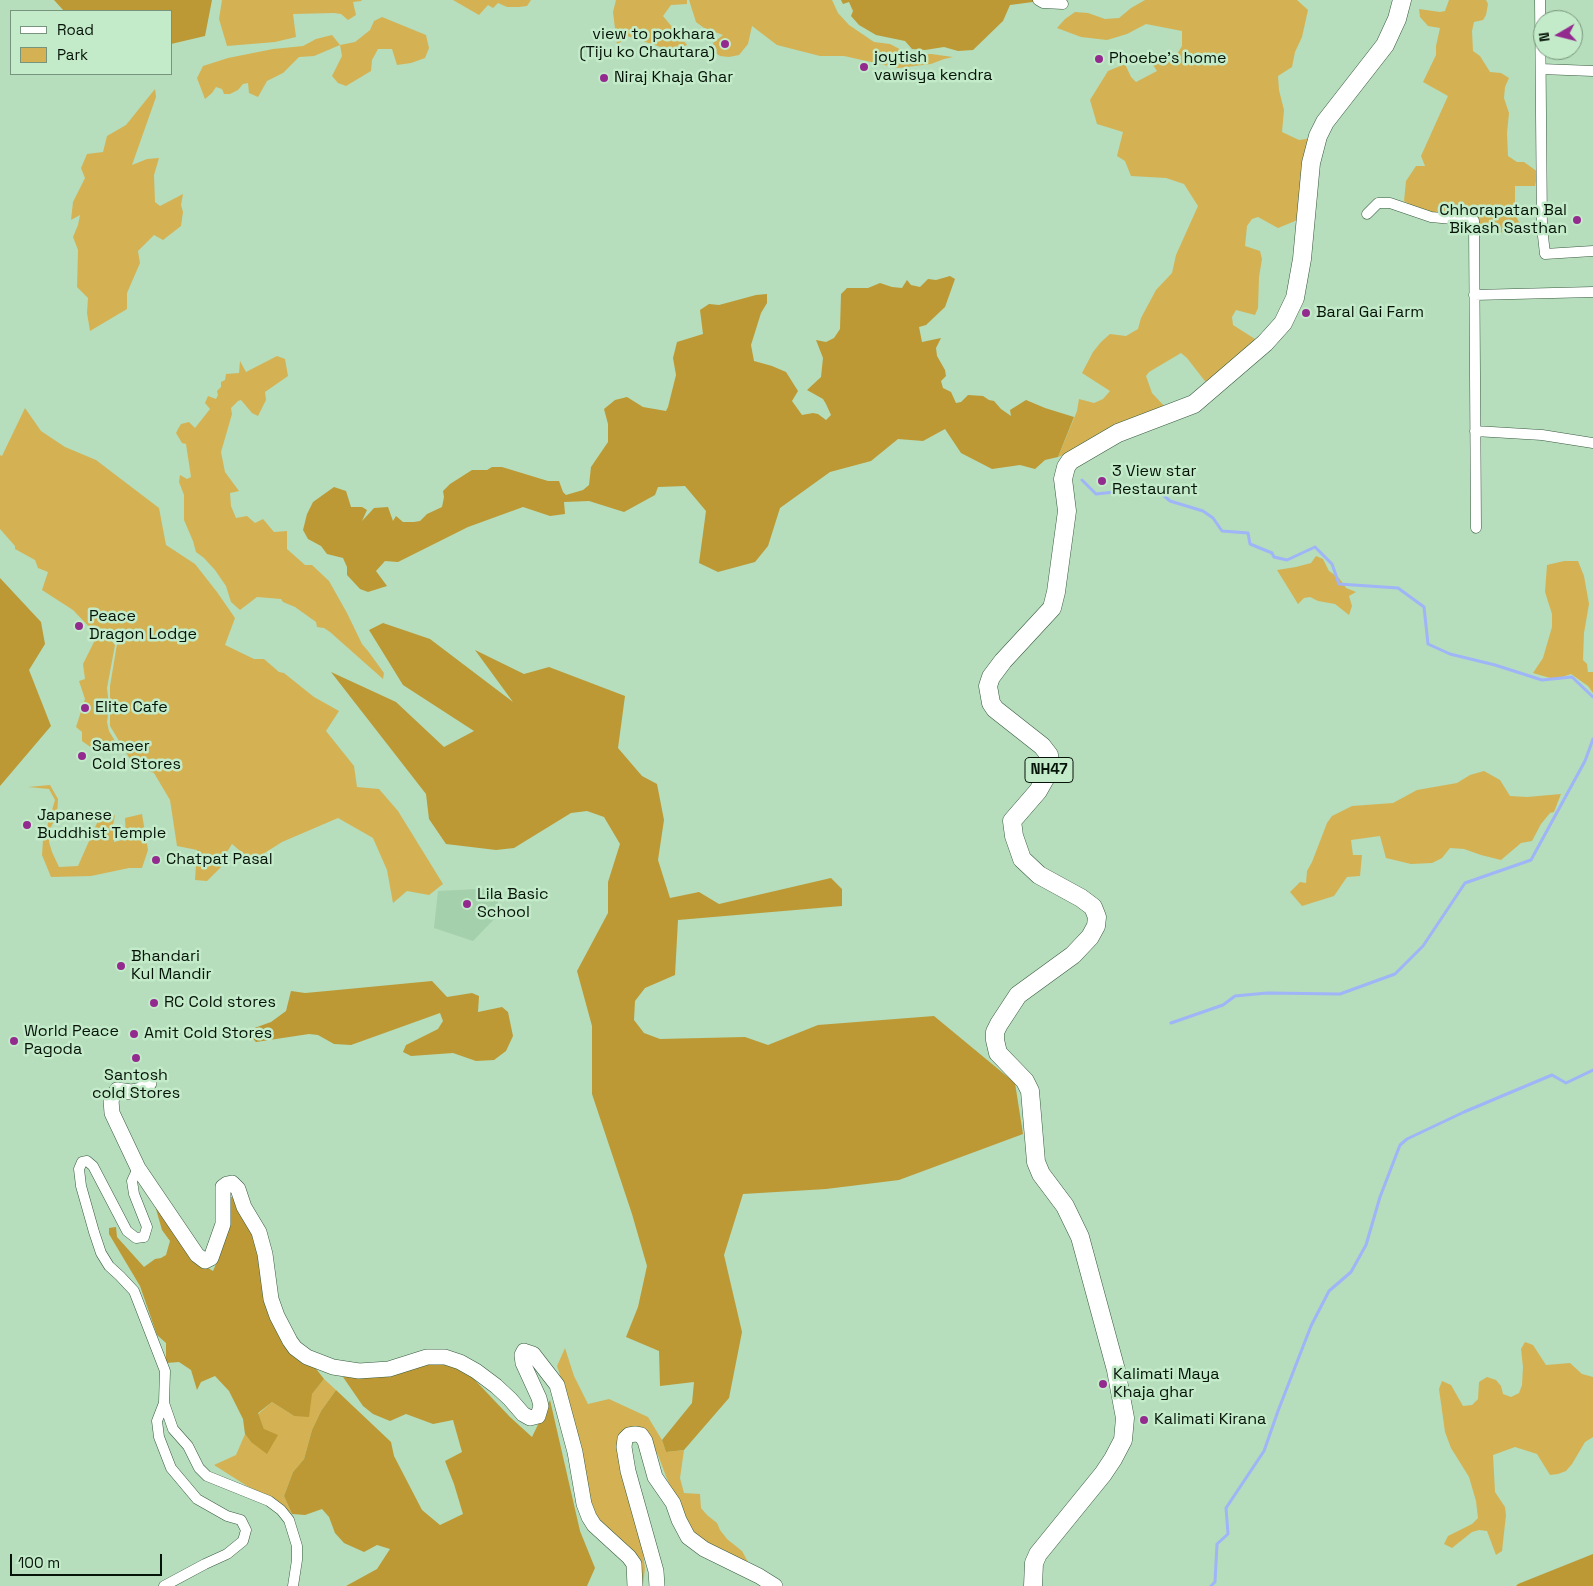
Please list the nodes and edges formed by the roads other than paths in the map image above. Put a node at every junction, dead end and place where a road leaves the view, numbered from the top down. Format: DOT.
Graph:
graph roads {
  1 [pos="1038,0"];
  2 [pos="1402,0"];
  3 [pos="1540,0"];
  4 [pos="1063,4"];
  5 [pos="1541,69"];
  6 [pos="1593,71"];
  7 [pos="1367,214"];
  8 [pos="1593,251"];
  9 [pos="1593,292"];
  10 [pos="1474,295"];
  11 [pos="1475,431"];
  12 [pos="1593,443"];
  13 [pos="1476,528"];
  14 [pos="149,1083"];
  15 [pos="138,1168"];
  16 [pos="164,1403"];
  17 [pos="164,1586"];
  18 [pos="293,1586"];
  19 [pos="635,1586"];
  20 [pos="657,1586"];
  21 [pos="775,1586"];
  22 [pos="1033,1586"];
  1 -- 4 [label="street"];
  2 -- 22 [label="highway, NH47"];
  3 -- 5 [label="street"];
  5 -- 6 [label="street"];
  5 -- 8 [label="street"];
  7 -- 10 [label="street"];
  9 -- 10 [label="street"];
  10 -- 11 [label="street"];
  11 -- 12 [label="street"];
  11 -- 13 [label="street"];
  14 -- 15 [label="main road"];
  15 -- 16 [label="street"];
  15 -- 19 [label="main road"];
  16 -- 17 [label="street"];
  16 -- 18 [label="street"];
  20 -- 21 [label="main road"];
}
